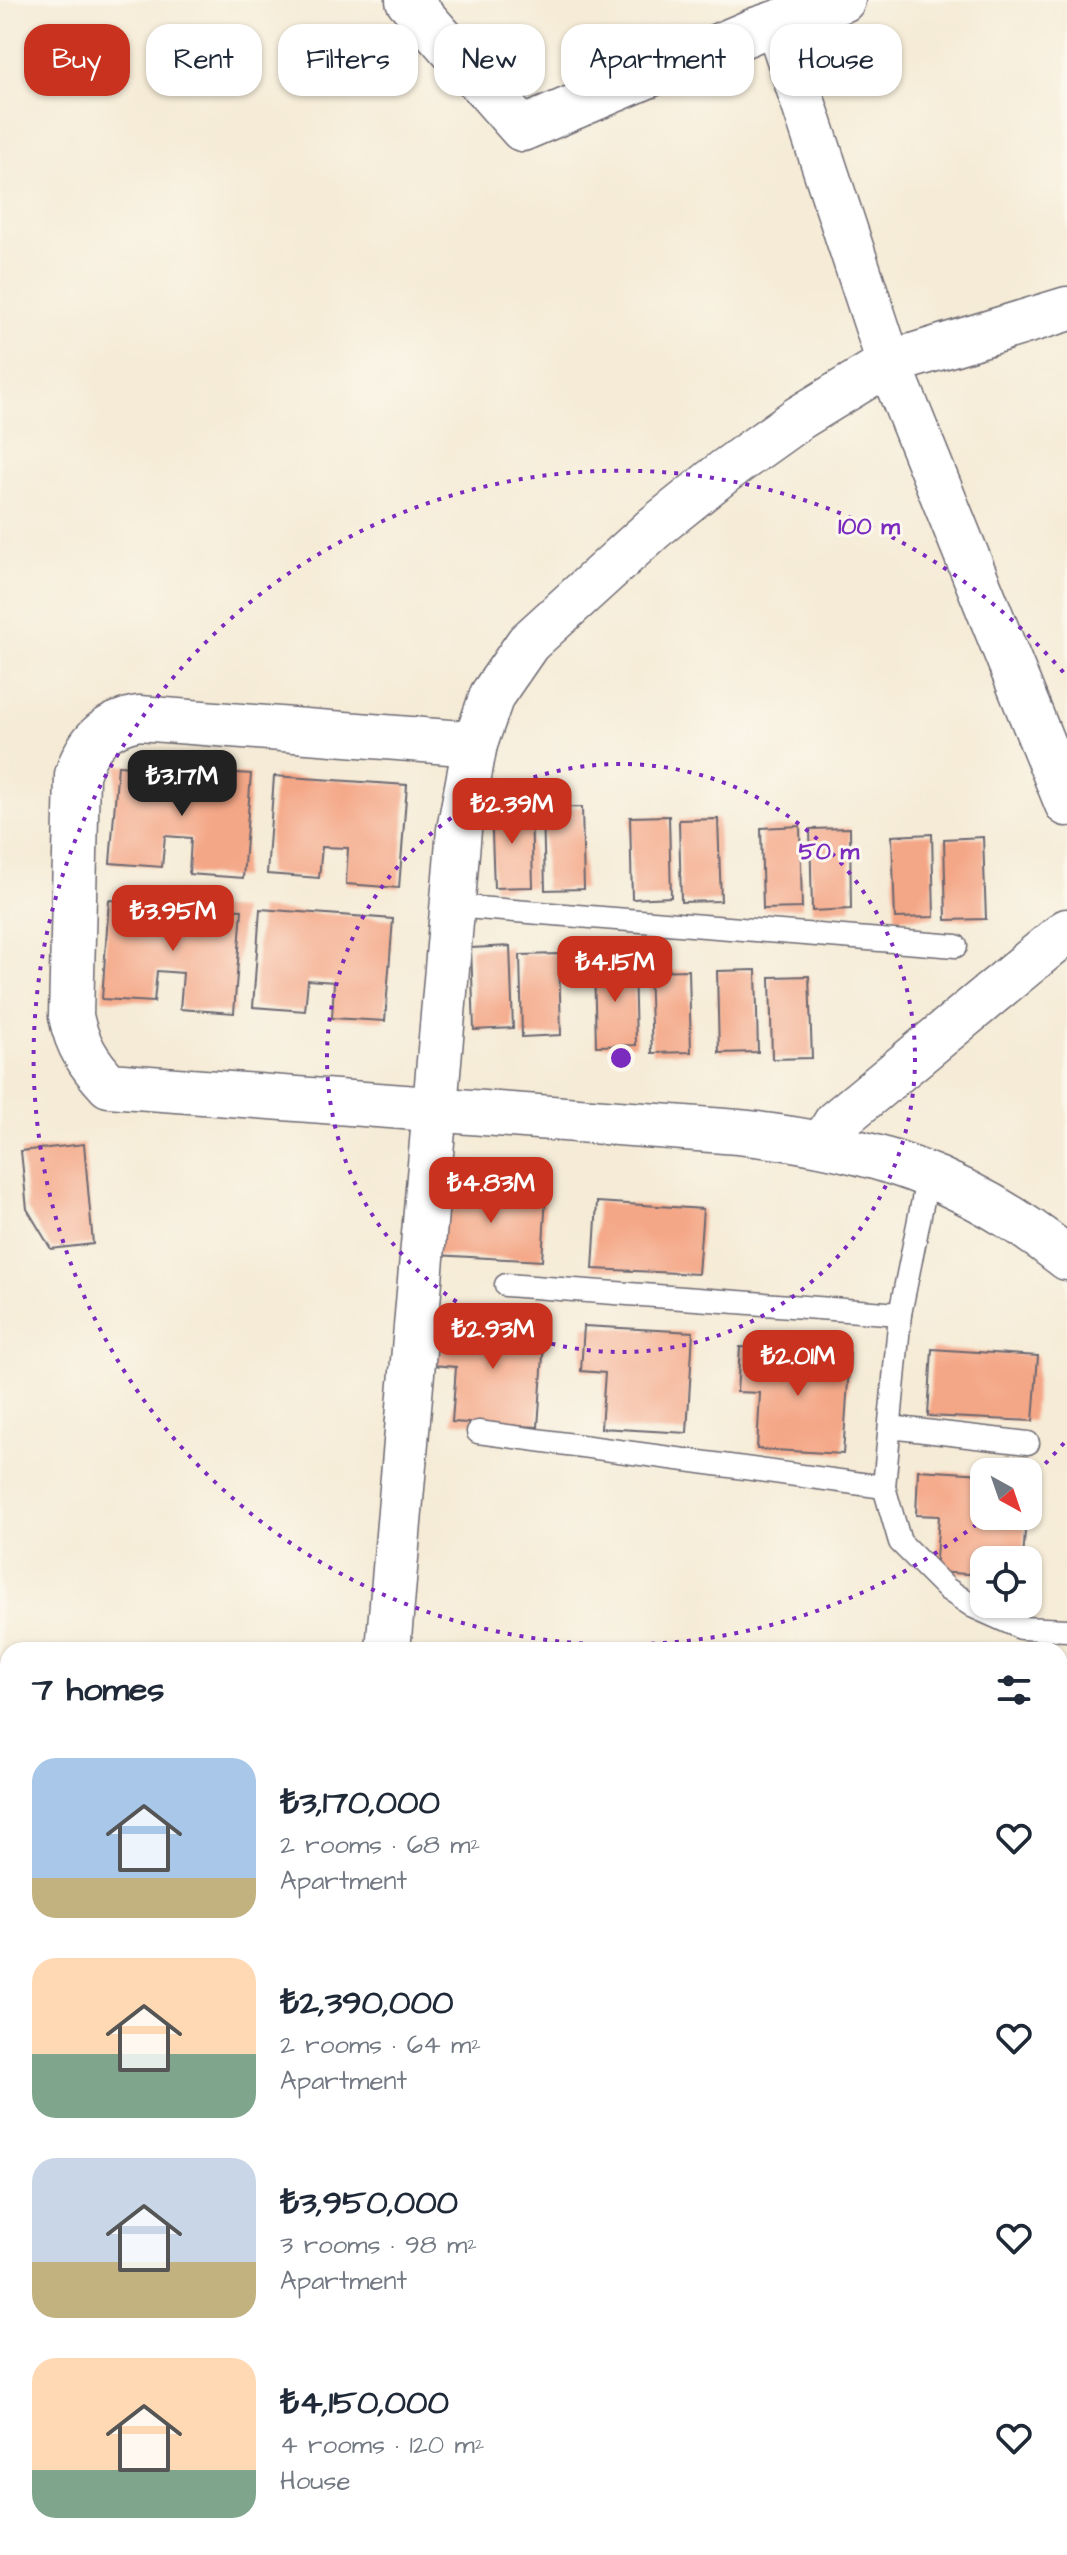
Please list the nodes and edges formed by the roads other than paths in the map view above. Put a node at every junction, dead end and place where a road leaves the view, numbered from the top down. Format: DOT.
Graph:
graph roads {
  1 [pos="408,0"];
  2 [pos="843,0"];
  3 [pos="777,23"];
  4 [pos="1067,309"];
  5 [pos="889,363"];
  6 [pos="475,744"];
  7 [pos="1067,804"];
  8 [pos="452,906"];
  9 [pos="1067,931"];
  10 [pos="956,946"];
  11 [pos="434,1111"];
  12 [pos="823,1143"];
  13 [pos="928,1175"];
  14 [pos="1067,1258"];
  15 [pos="506,1285"];
  16 [pos="900,1314"];
  17 [pos="890,1427"];
  18 [pos="478,1432"];
  19 [pos="1028,1443"];
  20 [pos="884,1487"];
  21 [pos="1067,1630"];
  22 [pos="389,1642"];
  1 -- 3 [label="street"];
  2 -- 3 [label="street"];
  3 -- 5 [label="street"];
  4 -- 5 [label="street"];
  5 -- 6 [label="street"];
  5 -- 7 [label="street"];
  6 -- 8 [label="street"];
  6 -- 11 [label="street"];
  8 -- 10 [label="lane"];
  8 -- 11 [label="street"];
  9 -- 12 [label="street"];
  11 -- 12 [label="street"];
  11 -- 22 [label="street"];
  12 -- 13 [label="street"];
  13 -- 14 [label="street"];
  13 -- 16 [label="lane"];
  15 -- 16 [label="lane"];
  16 -- 17 [label="lane"];
  17 -- 19 [label="lane"];
  17 -- 20 [label="lane"];
  18 -- 20 [label="lane"];
  20 -- 21 [label="lane"];
}
